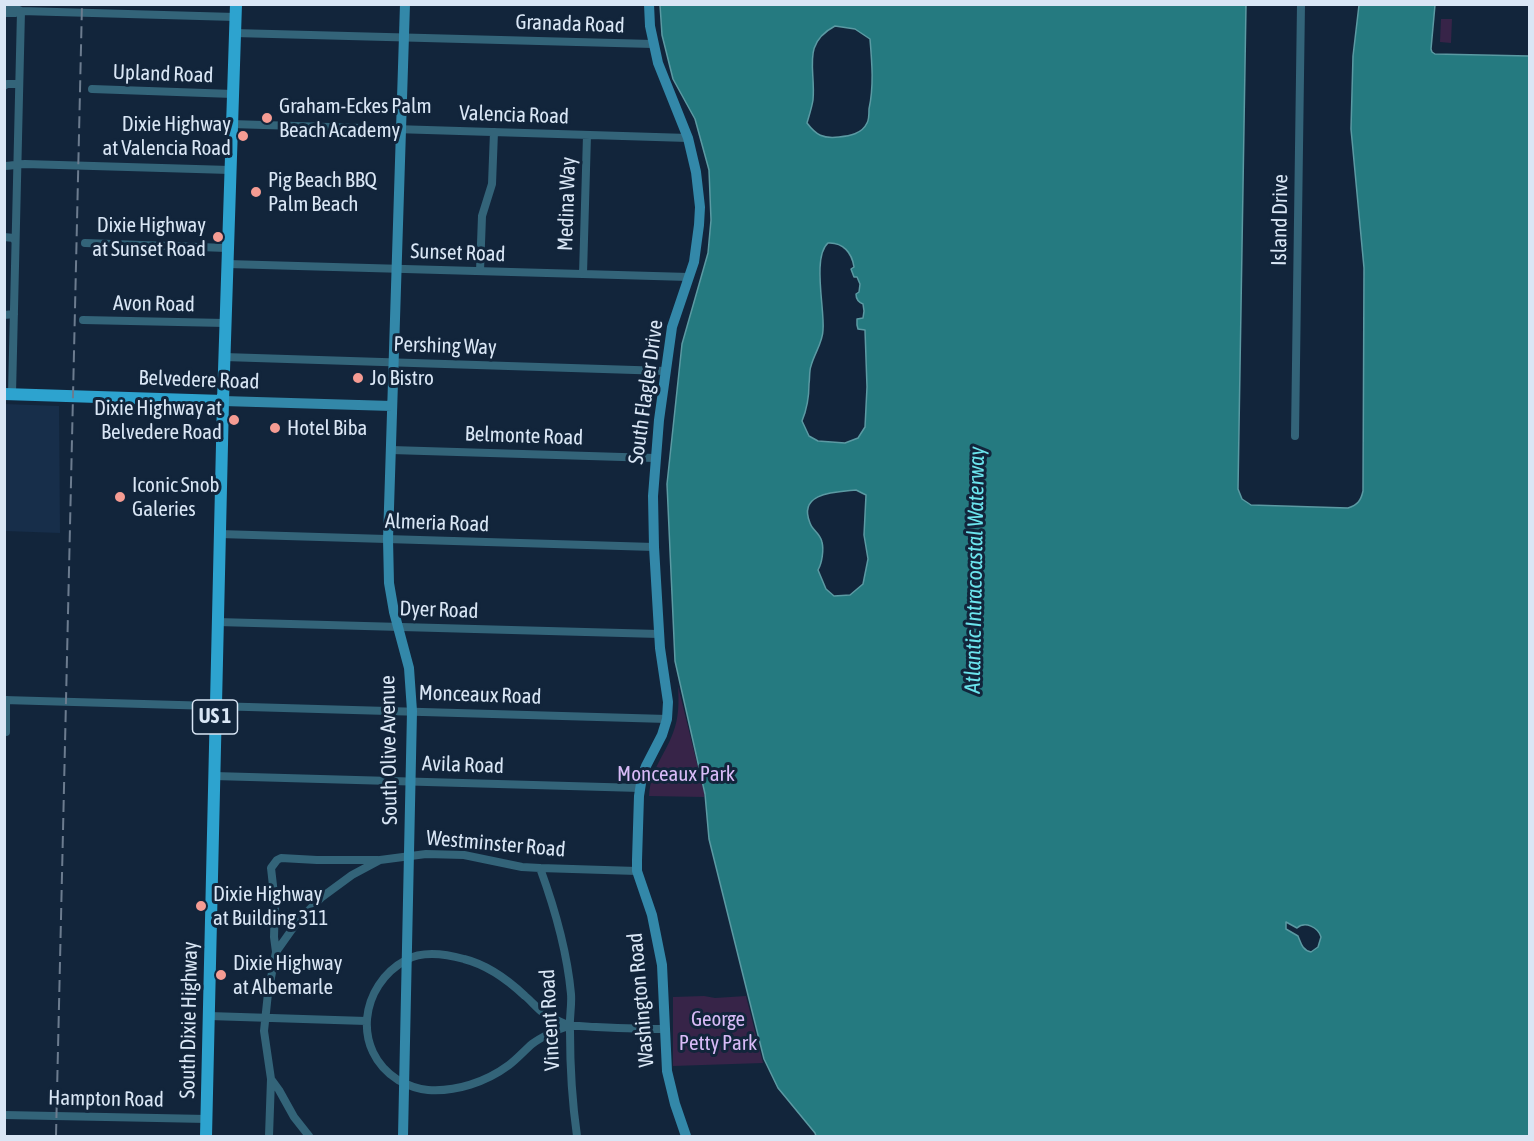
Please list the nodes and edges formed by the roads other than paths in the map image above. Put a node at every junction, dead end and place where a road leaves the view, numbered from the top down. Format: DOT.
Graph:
graph roads {
  1 [pos="405,4"];
  2 [pos="649,4"];
  3 [pos="1301,4"];
  4 [pos="4,7"];
  5 [pos="21,11"];
  6 [pos="236,11"];
  7 [pos="4,13"];
  8 [pos="234,33"];
  9 [pos="404,38"];
  10 [pos="653,44"];
  11 [pos="4,87"];
  12 [pos="19,87"];
  13 [pos="92,89"];
  14 [pos="233,94"];
  15 [pos="231,124"];
  16 [pos="401,130"];
  17 [pos="494,132"];
  18 [pos="587,135"];
  19 [pos="688,138"];
  20 [pos="4,161"];
  21 [pos="17,164"];
  22 [pos="4,166"];
  23 [pos="230,170"];
  24 [pos="4,237"];
  25 [pos="15,241"];
  26 [pos="4,243"];
  27 [pos="85,243"];
  28 [pos="227,248"];
  29 [pos="226,264"];
  30 [pos="397,269"];
  31 [pos="480,271"];
  32 [pos="583,274"];
  33 [pos="689,277"];
  34 [pos="4,317"];
  35 [pos="14,317"];
  36 [pos="83,320"];
  37 [pos="225,323"];
  38 [pos="224,357"];
  39 [pos="394,362"];
  40 [pos="666,371"];
  41 [pos="8,394"];
  42 [pos="223,400"];
  43 [pos="392,406"];
  44 [pos="1295,436"];
  45 [pos="391,450"];
  46 [pos="655,458"];
  47 [pos="219,534"];
  48 [pos="388,539"];
  49 [pos="654,547"];
  50 [pos="217,622"];
  51 [pos="399,627"];
  52 [pos="659,634"];
  53 [pos="5,700"];
  54 [pos="216,706"];
  55 [pos="412,711"];
  56 [pos="667,719"];
  57 [pos="6,732"];
  58 [pos="214,776"];
  59 [pos="410,782"];
  60 [pos="640,789"];
  61 [pos="409,856"];
  62 [pos="380,860"];
  63 [pos="540,868"];
  64 [pos="638,871"];
  65 [pos="276,952"];
  66 [pos="407,959"];
  67 [pos="209,1016"];
  68 [pos="265,1018"];
  69 [pos="366,1021"];
  70 [pos="570,1026"];
  71 [pos="664,1029"];
  72 [pos="271,1079"];
  73 [pos="404,1083"];
  74 [pos="4,1115"];
  75 [pos="207,1119"];
  76 [pos="207,1137"];
  77 [pos="269,1137"];
  78 [pos="309,1137"];
  79 [pos="403,1137"];
  80 [pos="578,1137"];
  81 [pos="686,1137"];
  1 -- 9 [label="street, South Olive Avenue"];
  2 -- 10 [label="street, South Flagler Drive"];
  3 -- 44 [label="street, Island Drive"];
  4 -- 5 [label="street"];
  5 -- 6 [label="street"];
  5 -- 7 [label="street"];
  5 -- 12 [label="street"];
  6 -- 8 [label="main road, South Dixie Highway / US 1"];
  8 -- 9 [label="street, Granada Road"];
  8 -- 14 [label="main road, South Dixie Highway / US 1"];
  9 -- 10 [label="street, Granada Road"];
  9 -- 16 [label="street, South Olive Avenue"];
  10 -- 19 [label="street, South Flagler Drive"];
  11 -- 12 [label="street"];
  12 -- 21 [label="street"];
  13 -- 14 [label="street, Upland Road"];
  14 -- 15 [label="main road, South Dixie Highway / US 1"];
  15 -- 16 [label="street, Valencia Road"];
  15 -- 23 [label="main road, South Dixie Highway / US 1"];
  16 -- 17 [label="street, Valencia Road"];
  16 -- 30 [label="street, South Olive Avenue"];
  17 -- 18 [label="street, Valencia Road"];
  17 -- 31 [label="street"];
  18 -- 19 [label="street, Valencia Road"];
  18 -- 32 [label="street, Medina Way"];
  19 -- 33 [label="street, South Flagler Drive"];
  20 -- 21 [label="street"];
  21 -- 22 [label="street"];
  21 -- 23 [label="street"];
  21 -- 25 [label="street"];
  23 -- 28 [label="main road, South Dixie Highway / US 1"];
  24 -- 25 [label="street"];
  25 -- 26 [label="street"];
  25 -- 35 [label="street"];
  27 -- 28 [label="street"];
  28 -- 29 [label="main road, South Dixie Highway / US 1"];
  29 -- 30 [label="street, Sunset Road"];
  29 -- 37 [label="main road, South Dixie Highway / US 1"];
  30 -- 31 [label="street, Sunset Road"];
  30 -- 39 [label="street, South Olive Avenue"];
  31 -- 32 [label="street, Sunset Road"];
  32 -- 33 [label="street, Sunset Road"];
  33 -- 40 [label="street, South Flagler Drive"];
  34 -- 35 [label="street"];
  35 -- 41 [label="street"];
  36 -- 37 [label="street, Avon Road"];
  37 -- 38 [label="main road, South Dixie Highway / US 1"];
  38 -- 39 [label="street, Pershing Way"];
  38 -- 42 [label="main road, South Dixie Highway / US 1"];
  39 -- 40 [label="street, Pershing Way"];
  39 -- 43 [label="street, South Olive Avenue"];
  40 -- 46 [label="street, South Flagler Drive"];
  41 -- 42 [label="main road, Belvedere Road"];
  42 -- 43 [label="street, Belvedere Road"];
  42 -- 47 [label="main road, South Dixie Highway / US 1"];
  43 -- 45 [label="street, South Olive Avenue"];
  45 -- 46 [label="street, Belmonte Road"];
  45 -- 48 [label="street, South Olive Avenue"];
  46 -- 49 [label="street, South Flagler Drive"];
  47 -- 48 [label="street, Almeria Road"];
  47 -- 50 [label="main road, South Dixie Highway / US 1"];
  48 -- 49 [label="street, Almeria Road"];
  48 -- 51 [label="street, South Olive Avenue"];
  49 -- 52 [label="street, South Flagler Drive"];
  50 -- 51 [label="street, Dyer Road"];
  50 -- 54 [label="main road, South Dixie Highway / US 1"];
  51 -- 52 [label="street, Dyer Road"];
  51 -- 55 [label="street, South Olive Avenue"];
  52 -- 56 [label="street, South Flagler Drive"];
  53 -- 54 [label="street, Monceaux Road"];
  53 -- 57 [label="street"];
  54 -- 55 [label="street, Monceaux Road"];
  54 -- 58 [label="main road, South Dixie Highway / US 1"];
  55 -- 56 [label="street, Monceaux Road"];
  55 -- 59 [label="street, South Olive Avenue"];
  56 -- 60 [label="street, South Flagler Drive"];
  58 -- 59 [label="street, Avila Road"];
  58 -- 67 [label="main road, South Dixie Highway / US 1"];
  59 -- 60 [label="street, Avila Road"];
  59 -- 61 [label="street, South Olive Avenue"];
  60 -- 64 [label="street, Washington Road"];
  61 -- 62 [label="street, Westminster Road"];
  61 -- 63 [label="street, Westminster Road"];
  61 -- 66 [label="street, South Olive Avenue"];
  62 -- 65 [label="street, Westminster Road"];
  62 -- 65 [label="street"];
  63 -- 64 [label="street, Westminster Road"];
  63 -- 70 [label="street, Vincent Road"];
  64 -- 71 [label="street, Washington Road"];
  65 -- 68 [label="street, Westminster Road"];
  66 -- 69 [label="street"];
  66 -- 70 [label="street"];
  66 -- 73 [label="street, South Olive Avenue"];
  67 -- 68 [label="street"];
  67 -- 75 [label="main road, South Dixie Highway / US 1"];
  68 -- 69 [label="street"];
  68 -- 72 [label="street, Westminster Road"];
  69 -- 73 [label="street"];
  70 -- 71 [label="street"];
  70 -- 73 [label="street"];
  70 -- 80 [label="street, Vincent Road"];
  71 -- 81 [label="street, Washington Road"];
  72 -- 77 [label="street"];
  72 -- 78 [label="street"];
  73 -- 79 [label="street, South Olive Avenue"];
  74 -- 75 [label="street, Hampton Road"];
  75 -- 76 [label="main road, South Dixie Highway / US 1"];
}
